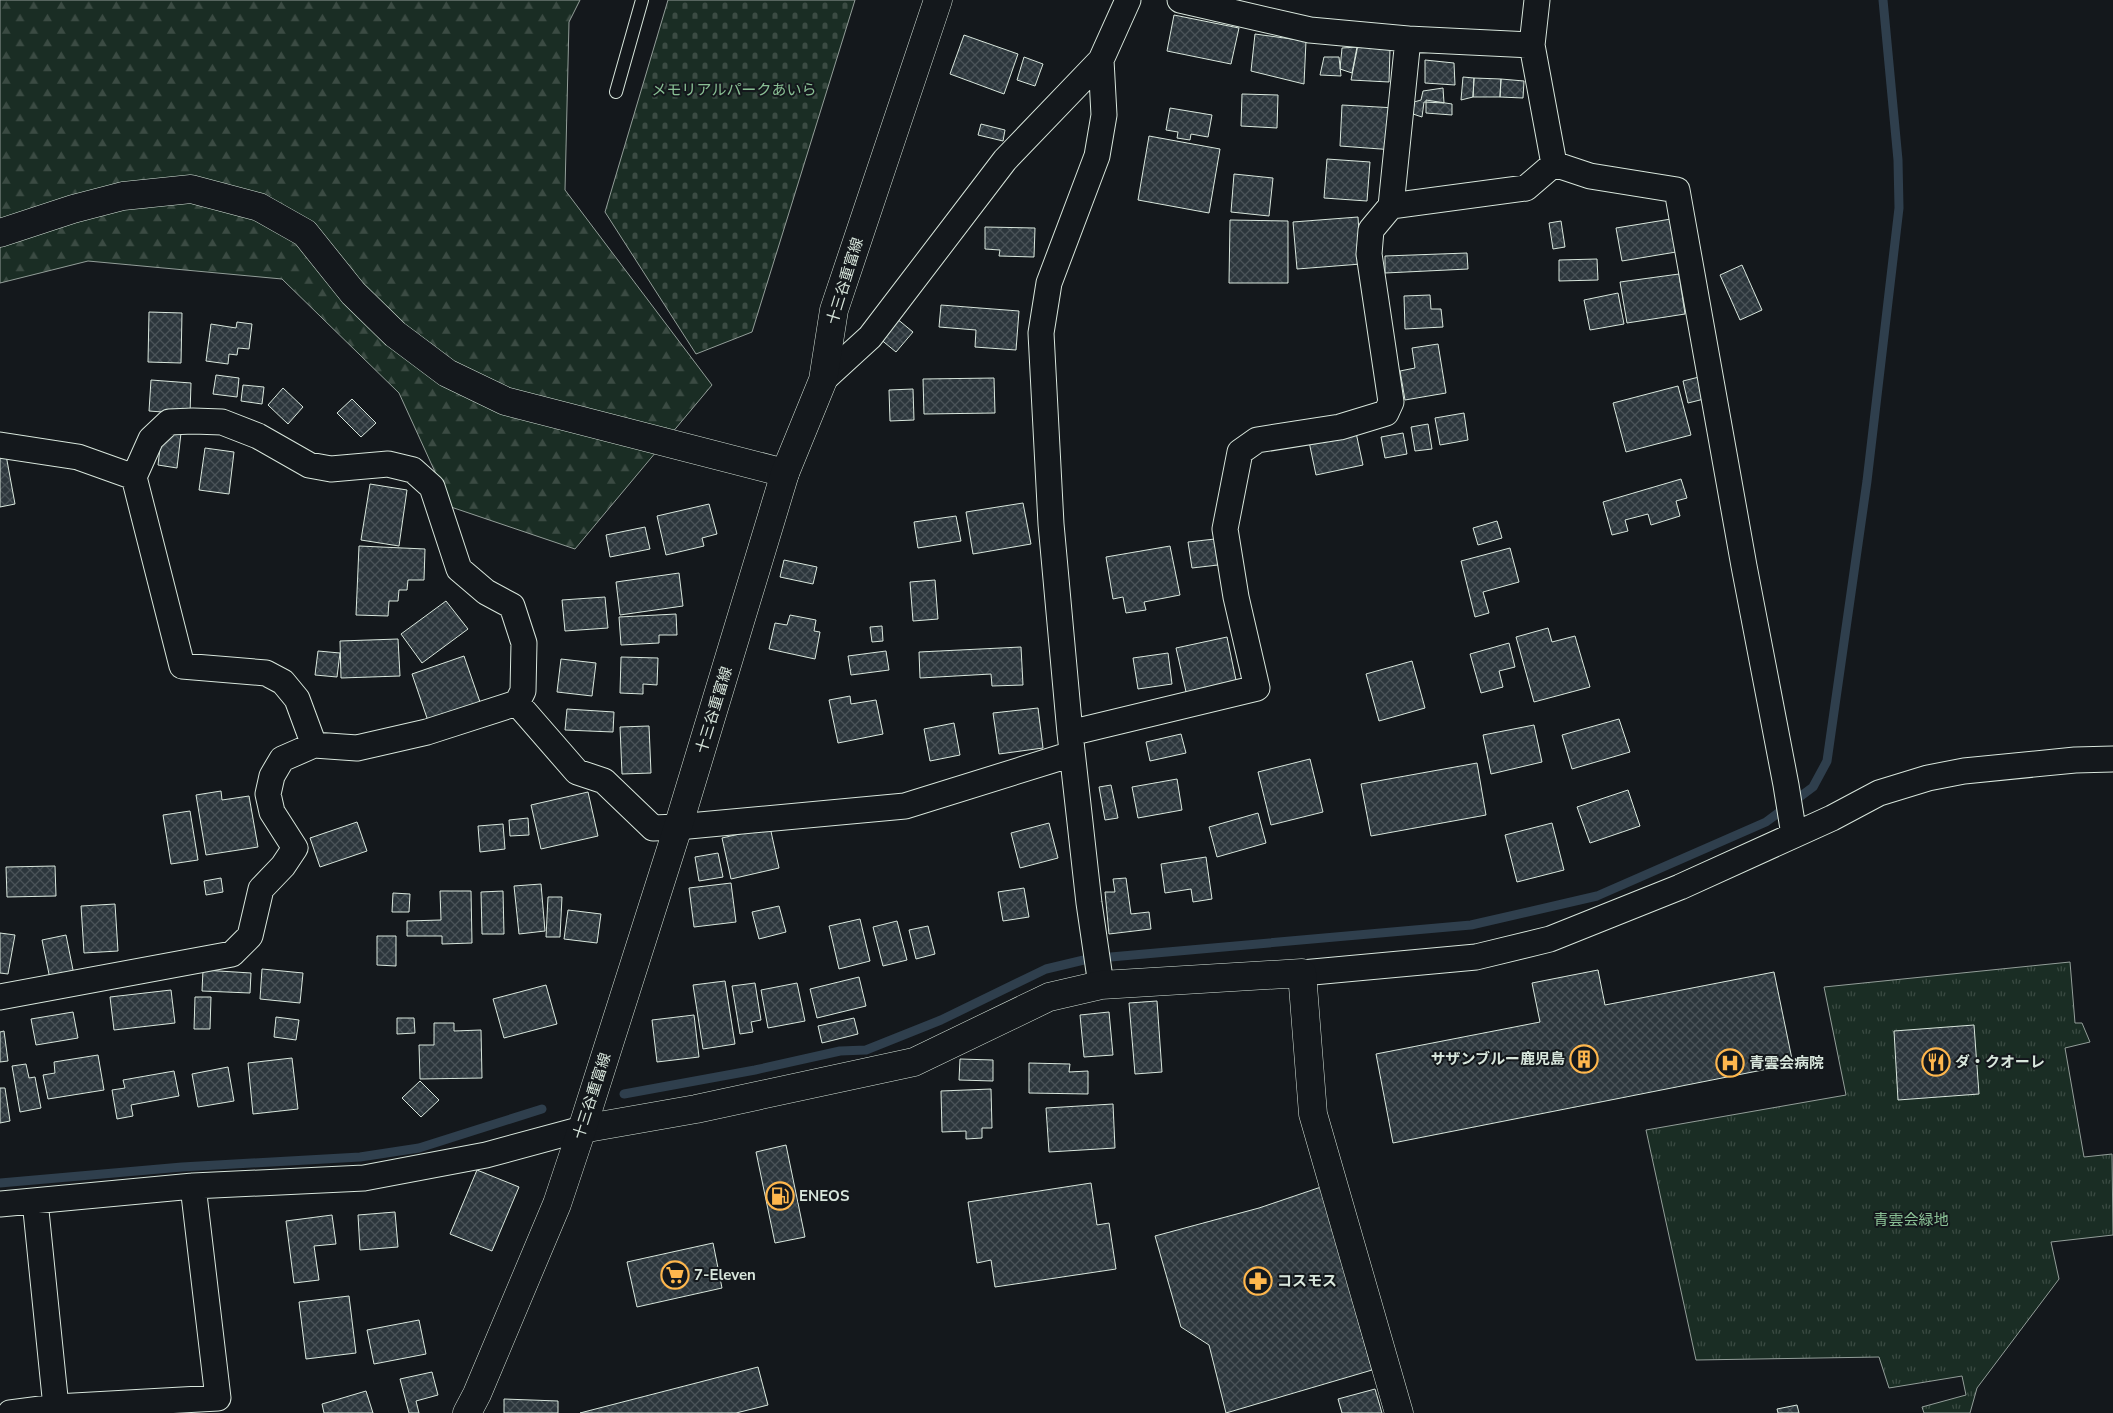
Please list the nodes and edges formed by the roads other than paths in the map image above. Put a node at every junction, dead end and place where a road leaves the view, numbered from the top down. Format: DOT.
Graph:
graph roads {
  1 [pos="642,0"];
  2 [pos="938,0"];
  3 [pos="1128,0"];
  4 [pos="1180,0"];
  5 [pos="1538,0"];
  6 [pos="1408,39"];
  7 [pos="1532,45"];
  8 [pos="1101,60"];
  9 [pos="616,92"];
  10 [pos="1554,164"];
  11 [pos="1391,206"];
  12 [pos="0,233"];
  13 [pos="823,380"];
  14 [pos="0,445"];
  15 [pos="785,473"];
  16 [pos="134,477"];
  17 [pos="517,703"];
  18 [pos="1071,744"];
  19 [pos="314,745"];
  20 [pos="2113,759"];
  21 [pos="678,827"];
  22 [pos="1793,829"];
  23 [pos="1302,973"];
  24 [pos="1101,985"];
  25 [pos="0,997"];
  26 [pos="582,1129"];
  27 [pos="193,1186"];
  28 [pos="35,1201"];
  29 [pos="0,1204"];
  30 [pos="56,1407"];
  31 [pos="10,1413"];
  32 [pos="467,1413"];
  33 [pos="1399,1413"];
  1 -- 9 [label="lane"];
  2 -- 13 [label="street, 十三谷重富線"];
  3 -- 8 [label="street"];
  4 -- 6 [label="street"];
  5 -- 7 [label="street"];
  6 -- 7 [label="street"];
  6 -- 11 [label="street"];
  7 -- 10 [label="street"];
  8 -- 13 [label="street"];
  8 -- 18 [label="street"];
  10 -- 11 [label="street"];
  10 -- 22 [label="street"];
  11 -- 18 [label="street"];
  12 -- 15 [label="street"];
  13 -- 15 [label="street, 十三谷重富線"];
  14 -- 16 [label="street"];
  15 -- 21 [label="street, 十三谷重富線"];
  16 -- 17 [label="street"];
  16 -- 19 [label="street"];
  17 -- 19 [label="street"];
  17 -- 21 [label="street"];
  18 -- 21 [label="street"];
  18 -- 24 [label="street"];
  19 -- 25 [label="street"];
  20 -- 22 [label="street"];
  21 -- 26 [label="street, 十三谷重富線"];
  22 -- 23 [label="street"];
  23 -- 24 [label="street"];
  23 -- 33 [label="street"];
  24 -- 26 [label="street"];
  26 -- 27 [label="street"];
  26 -- 32 [label="street, 十三谷重富線"];
  27 -- 28 [label="street"];
  27 -- 30 [label="street"];
  28 -- 29 [label="street"];
  28 -- 30 [label="street"];
  30 -- 31 [label="street"];
}
